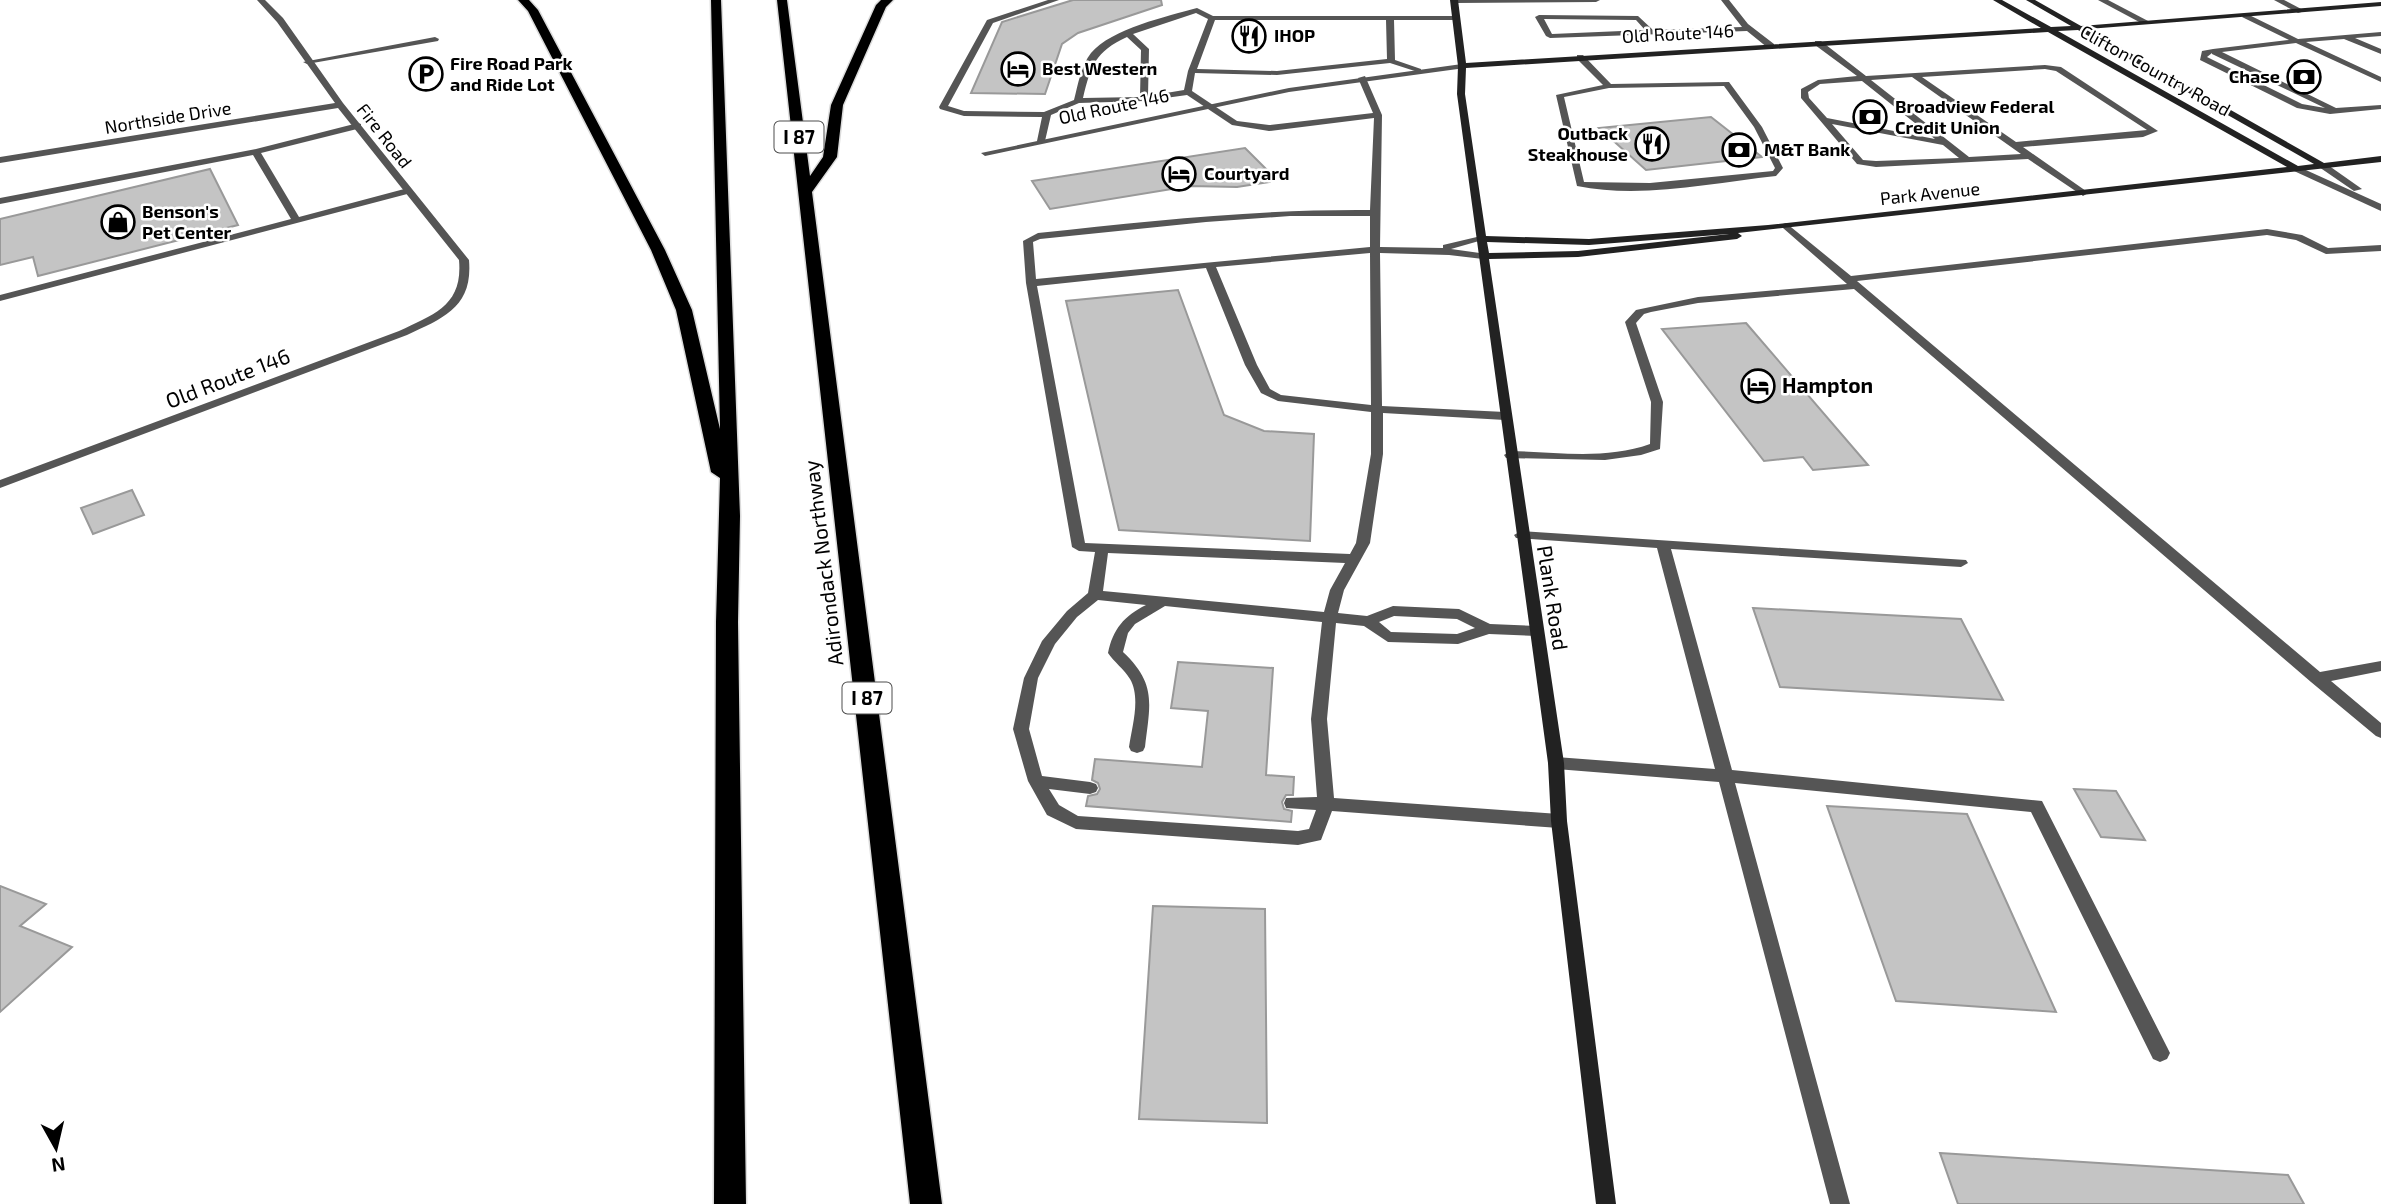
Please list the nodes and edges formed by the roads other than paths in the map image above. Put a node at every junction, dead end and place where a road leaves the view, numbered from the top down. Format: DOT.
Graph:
graph roads {
  1 [pos="261,0"];
  2 [pos="523,0"];
  3 [pos="716,0"];
  4 [pos="782,0"];
  5 [pos="888,0"];
  6 [pos="1055,0"];
  7 [pos="1207,0"];
  8 [pos="1455,0"];
  9 [pos="1596,0"];
  10 [pos="1725,0"];
  11 [pos="1997,0"];
  12 [pos="2030,0"];
  13 [pos="2102,0"];
  14 [pos="2278,0"];
  15 [pos="1521,1"];
  16 [pos="2381,4"];
  17 [pos="1198,10"];
  18 [pos="2301,10"];
  19 [pos="2245,15"];
  20 [pos="1212,18"];
  21 [pos="1390,18"];
  22 [pos="1456,18"];
  23 [pos="2146,22"];
  24 [pos="2078,28"];
  25 [pos="1748,29"];
  26 [pos="2047,29"];
  27 [pos="1651,32"];
  28 [pos="1128,34"];
  29 [pos="2381,34"];
  30 [pos="2344,37"];
  31 [pos="435,40"];
  32 [pos="2297,41"];
  33 [pos="1818,43"];
  34 [pos="1771,46"];
  35 [pos="2381,52"];
  36 [pos="1580,57"];
  37 [pos="1391,61"];
  38 [pos="307,62"];
  39 [pos="1462,66"];
  40 [pos="1192,71"];
  41 [pos="1418,71"];
  42 [pos="1914,75"];
  43 [pos="1363,78"];
  44 [pos="1864,78"];
  45 [pos="2381,80"];
  46 [pos="1609,86"];
  47 [pos="1188,92"];
  48 [pos="1144,99"];
  49 [pos="1078,101"];
  50 [pos="340,105"];
  51 [pos="1210,105"];
  52 [pos="2381,107"];
  53 [pos="1378,115"];
  54 [pos="1046,116"];
  55 [pos="1823,120"];
  56 [pos="358,126"];
  57 [pos="1041,141"];
  58 [pos="1947,144"];
  59 [pos="2015,145"];
  60 [pos="256,152"];
  61 [pos="985,153"];
  62 [pos="2030,156"];
  63 [pos="2381,159"];
  64 [pos="0,160"];
  65 [pos="1967,160"];
  66 [pos="2322,165"];
  67 [pos="2297,169"];
  68 [pos="408,191"];
  69 [pos="806,191"];
  70 [pos="2083,193"];
  71 [pos="0,201"];
  72 [pos="2381,207"];
  73 [pos="1375,213"];
  74 [pos="296,220"];
  75 [pos="1786,226"];
  76 [pos="1768,228"];
  77 [pos="1481,239"];
  78 [pos="1439,248"];
  79 [pos="2381,248"];
  80 [pos="1377,249"];
  81 [pos="1483,256"];
  82 [pos="1210,265"];
  83 [pos="1852,282"];
  84 [pos="1031,283"];
  85 [pos="461,295"];
  86 [pos="0,298"];
  87 [pos="1374,409"];
  88 [pos="1505,416"];
  89 [pos="1510,455"];
  90 [pos="0,484"];
  91 [pos="730,516"];
  92 [pos="1521,535"];
  93 [pos="1663,544"];
  94 [pos="1102,548"];
  95 [pos="1354,559"];
  96 [pos="1961,563"];
  97 [pos="1095,595"];
  98 [pos="1163,601"];
  99 [pos="1330,616"];
  100 [pos="1368,621"];
  101 [pos="1488,629"];
  102 [pos="1537,631"];
  103 [pos="2381,666"];
  104 [pos="2316,678"];
  105 [pos="2381,732"];
  106 [pos="1138,747"];
  107 [pos="1556,763"];
  108 [pos="1725,776"];
  109 [pos="1036,781"];
  110 [pos="1090,788"];
  111 [pos="1292,803"];
  112 [pos="1326,804"];
  113 [pos="1559,821"];
  114 [pos="2160,1053"];
  115 [pos="730,1204"];
  116 [pos="926,1204"];
  117 [pos="1606,1204"];
  118 [pos="1840,1204"];
  1 -- 38 [label="street, Fire Road"];
  2 -- 91 [label="highway"];
  3 -- 91 [label="highway"];
  4 -- 69 [label="highway, Adirondack Northway / I 87"];
  5 -- 69 [label="highway"];
  6 -- 54 [label="street"];
  7 -- 17 [label="street"];
  8 -- 15 [label="street"];
  8 -- 22 [label="street, Plank Road"];
  9 -- 15 [label="street"];
  10 -- 25 [label="street"];
  11 -- 26 [label="street, Clifton Country Road"];
  12 -- 24 [label="street, Clifton Country Road"];
  13 -- 23 [label="street"];
  14 -- 18 [label="street"];
  16 -- 18 [label="street, Old Route 146"];
  17 -- 20 [label="street"];
  17 -- 28 [label="street"];
  18 -- 19 [label="street, Old Route 146"];
  19 -- 23 [label="street, Old Route 146"];
  19 -- 32 [label="street"];
  20 -- 21 [label="street"];
  20 -- 40 [label="street"];
  21 -- 22 [label="street"];
  21 -- 37 [label="street"];
  22 -- 39 [label="street, Plank Road"];
  23 -- 24 [label="street, Old Route 146"];
  24 -- 26 [label="street, Old Route 146"];
  24 -- 66 [label="street, Clifton Country Road"];
  25 -- 27 [label="street"];
  25 -- 34 [label="street"];
  26 -- 33 [label="street, Old Route 146"];
  26 -- 67 [label="street, Clifton Country Road"];
  27 -- 27 [label="street"];
  28 -- 48 [label="street"];
  28 -- 49 [label="street"];
  29 -- 30 [label="street"];
  30 -- 32 [label="street"];
  30 -- 35 [label="street"];
  31 -- 38 [label="street"];
  32 -- 45 [label="street"];
  32 -- 52 [label="street"];
  33 -- 34 [label="street, Old Route 146"];
  33 -- 44 [label="street"];
  34 -- 36 [label="street, Old Route 146"];
  36 -- 39 [label="street, Old Route 146"];
  36 -- 46 [label="street"];
  37 -- 40 [label="street"];
  37 -- 41 [label="street"];
  38 -- 50 [label="street, Fire Road"];
  39 -- 41 [label="street, Old Route 146"];
  39 -- 77 [label="street, Plank Road"];
  40 -- 47 [label="street"];
  41 -- 43 [label="street, Old Route 146"];
  42 -- 44 [label="street"];
  42 -- 59 [label="street"];
  42 -- 59 [label="street"];
  43 -- 51 [label="street, Old Route 146"];
  43 -- 53 [label="street"];
  44 -- 55 [label="street"];
  44 -- 58 [label="street"];
  46 -- 46 [label="street"];
  47 -- 48 [label="street"];
  47 -- 51 [label="street"];
  48 -- 49 [label="street"];
  49 -- 54 [label="street"];
  50 -- 56 [label="street, Fire Road"];
  50 -- 64 [label="street, Northside Drive"];
  51 -- 53 [label="street"];
  51 -- 57 [label="street, Old Route 146"];
  53 -- 73 [label="street"];
  54 -- 57 [label="street"];
  55 -- 58 [label="street"];
  55 -- 65 [label="street"];
  56 -- 60 [label="street"];
  56 -- 68 [label="street, Fire Road"];
  57 -- 61 [label="street, Old Route 146"];
  58 -- 65 [label="street"];
  59 -- 62 [label="street"];
  60 -- 71 [label="street"];
  60 -- 74 [label="street"];
  62 -- 65 [label="street"];
  62 -- 70 [label="street"];
  63 -- 66 [label="street, Park Avenue"];
  66 -- 67 [label="street, Park Avenue"];
  66 -- 72 [label="street"];
  67 -- 70 [label="street, Park Avenue"];
  67 -- 72 [label="street"];
  68 -- 74 [label="street"];
  68 -- 85 [label="street, Fire Road"];
  69 -- 116 [label="highway, Adirondack Northway / I 87"];
  70 -- 75 [label="street, Park Avenue"];
  73 -- 80 [label="street"];
  73 -- 84 [label="street"];
  74 -- 86 [label="street"];
  75 -- 76 [label="street, Park Avenue"];
  75 -- 83 [label="street"];
  76 -- 77 [label="street, Park Avenue"];
  76 -- 81 [label="street"];
  77 -- 78 [label="street"];
  77 -- 81 [label="street, Plank Road"];
  78 -- 80 [label="street"];
  78 -- 81 [label="street"];
  79 -- 83 [label="street"];
  80 -- 82 [label="street"];
  80 -- 87 [label="street"];
  81 -- 88 [label="street, Plank Road"];
  82 -- 84 [label="street"];
  82 -- 87 [label="street"];
  83 -- 89 [label="street"];
  83 -- 104 [label="street"];
  84 -- 94 [label="street"];
  85 -- 90 [label="street, Old Route 146"];
  87 -- 88 [label="street"];
  87 -- 95 [label="street"];
  88 -- 89 [label="street, Plank Road"];
  89 -- 92 [label="street, Plank Road"];
  91 -- 115 [label="highway"];
  92 -- 93 [label="street"];
  92 -- 102 [label="street, Plank Road"];
  93 -- 96 [label="street"];
  93 -- 108 [label="street"];
  94 -- 95 [label="street"];
  94 -- 97 [label="street"];
  95 -- 99 [label="street"];
  97 -- 98 [label="street"];
  97 -- 109 [label="street"];
  98 -- 99 [label="street"];
  98 -- 106 [label="street"];
  99 -- 100 [label="street"];
  99 -- 112 [label="street"];
  100 -- 101 [label="street"];
  100 -- 101 [label="street"];
  101 -- 102 [label="street"];
  102 -- 107 [label="street, Plank Road"];
  103 -- 104 [label="street"];
  104 -- 105 [label="street"];
  107 -- 108 [label="street"];
  107 -- 113 [label="street, Plank Road"];
  108 -- 114 [label="street"];
  108 -- 118 [label="street"];
  109 -- 110 [label="street"];
  109 -- 112 [label="street"];
  111 -- 112 [label="street"];
  112 -- 113 [label="street"];
  113 -- 117 [label="street, Plank Road"];
}
